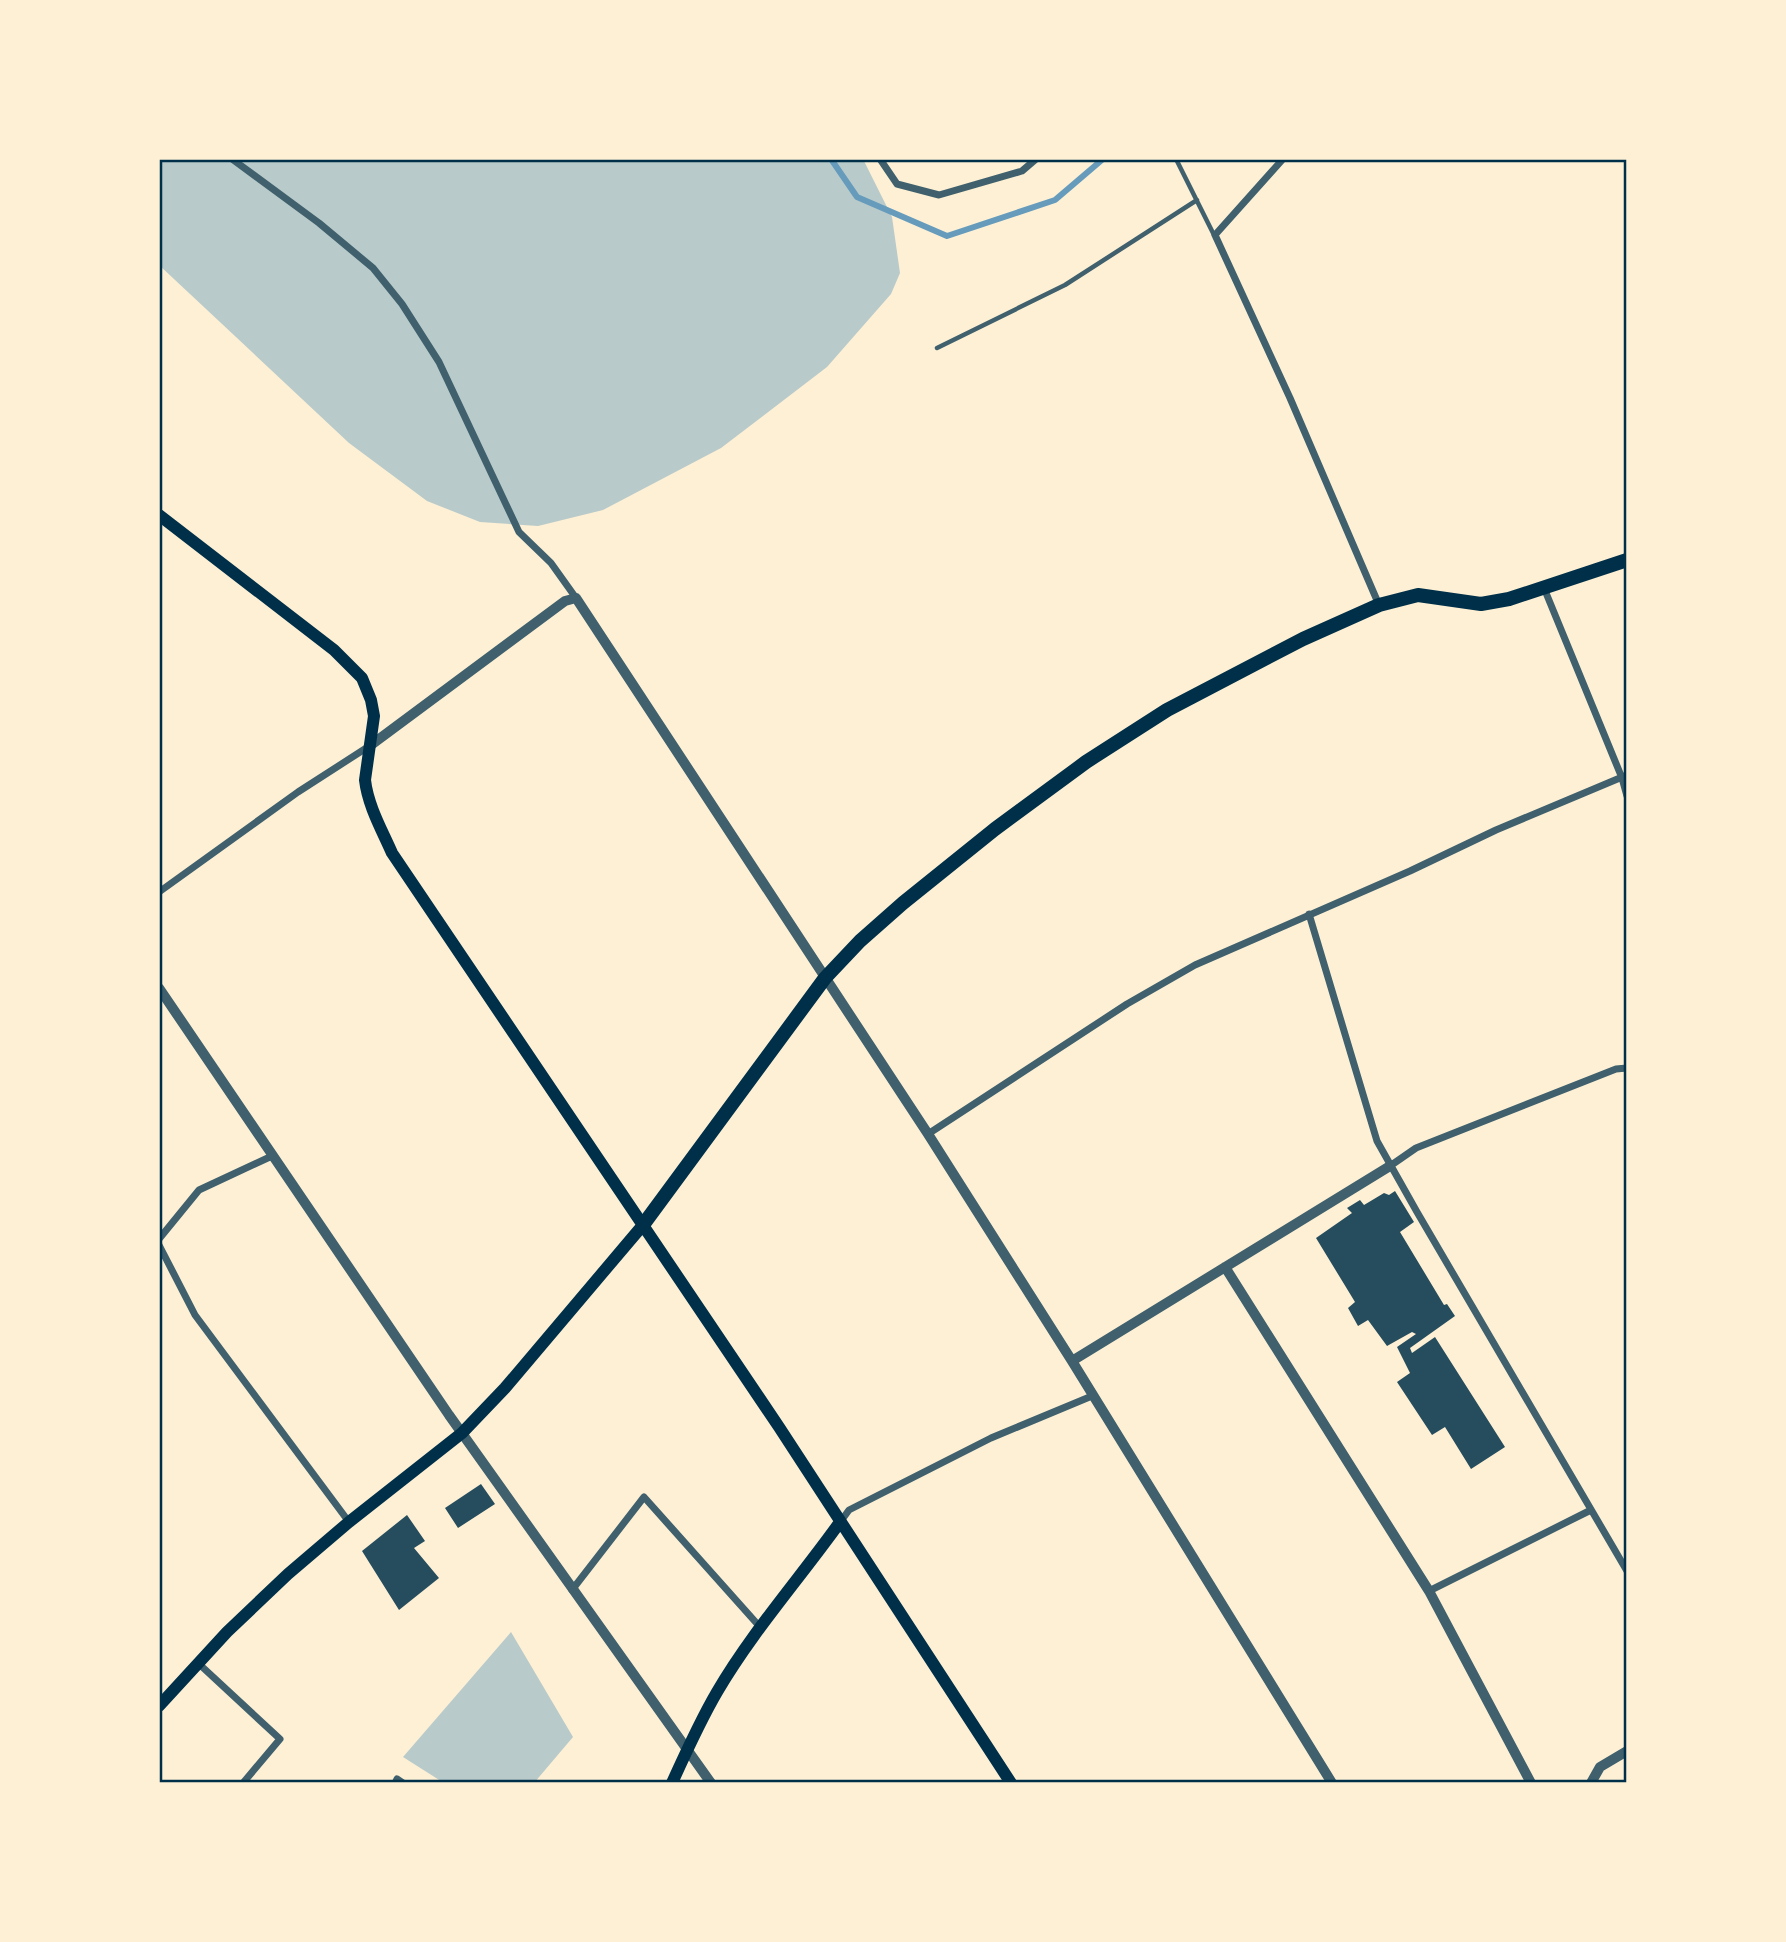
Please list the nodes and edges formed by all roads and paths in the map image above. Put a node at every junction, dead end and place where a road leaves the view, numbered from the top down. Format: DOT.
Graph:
graph roads {
  1 [pos="232,159"];
  2 [pos="880,159"];
  3 [pos="1036,159"];
  4 [pos="1176,159"];
  5 [pos="1283,159"];
  6 [pos="1197,200"];
  7 [pos="1215,235"];
  8 [pos="937,348"];
  9 [pos="159,515"];
  10 [pos="1627,560"];
  11 [pos="1544,588"];
  12 [pos="576,598"];
  13 [pos="1378,605"];
  14 [pos="371,745"];
  15 [pos="1624,776"];
  16 [pos="1627,796"];
  17 [pos="159,892"];
  18 [pos="1309,914"];
  19 [pos="825,978"];
  20 [pos="159,988"];
  21 [pos="1627,1068"];
  22 [pos="928,1134"];
  23 [pos="272,1156"];
  24 [pos="1390,1166"];
  25 [pos="643,1225"];
  26 [pos="159,1239"];
  27 [pos="159,1245"];
  28 [pos="1225,1267"];
  29 [pos="1072,1361"];
  30 [pos="1092,1396"];
  31 [pos="462,1433"];
  32 [pos="1591,1510"];
  33 [pos="349,1521"];
  34 [pos="840,1522"];
  35 [pos="1627,1571"];
  36 [pos="572,1590"];
  37 [pos="1429,1591"];
  38 [pos="761,1628"];
  39 [pos="198,1663"];
  40 [pos="159,1706"];
  41 [pos="687,1749"];
  42 [pos="1627,1751"];
  43 [pos="243,1783"];
  44 [pos="395,1783"];
  45 [pos="403,1783"];
  46 [pos="672,1783"];
  47 [pos="711,1783"];
  48 [pos="1012,1783"];
  49 [pos="1332,1783"];
  50 [pos="1531,1783"];
  51 [pos="1591,1783"];
  1 -- 12 [label="street"];
  2 -- 3 [label="street"];
  4 -- 6 [label="lane"];
  5 -- 7 [label="street"];
  6 -- 7 [label="lane"];
  6 -- 8 [label="lane"];
  7 -- 13 [label="street"];
  9 -- 14 [label="main road"];
  10 -- 11 [label="main road"];
  11 -- 13 [label="main road"];
  11 -- 15 [label="street"];
  12 -- 14 [label="street"];
  12 -- 19 [label="street"];
  13 -- 19 [label="main road"];
  14 -- 17 [label="street"];
  14 -- 25 [label="main road"];
  15 -- 16 [label="street"];
  15 -- 18 [label="street"];
  18 -- 22 [label="street"];
  18 -- 24 [label="street"];
  19 -- 22 [label="street"];
  19 -- 25 [label="main road"];
  20 -- 23 [label="street"];
  21 -- 24 [label="street"];
  22 -- 29 [label="street"];
  23 -- 26 [label="street"];
  23 -- 31 [label="street"];
  24 -- 28 [label="street"];
  24 -- 32 [label="street"];
  25 -- 31 [label="main road"];
  25 -- 34 [label="main road"];
  27 -- 33 [label="street"];
  28 -- 29 [label="street"];
  28 -- 37 [label="street"];
  29 -- 30 [label="street"];
  30 -- 34 [label="street"];
  30 -- 49 [label="street"];
  31 -- 33 [label="main road"];
  31 -- 36 [label="street"];
  32 -- 35 [label="street"];
  32 -- 37 [label="street"];
  33 -- 39 [label="main road"];
  34 -- 38 [label="main road"];
  34 -- 48 [label="main road"];
  36 -- 38 [label="street"];
  36 -- 41 [label="street"];
  37 -- 50 [label="street"];
  38 -- 41 [label="main road"];
  39 -- 40 [label="main road"];
  39 -- 43 [label="street"];
  41 -- 46 [label="main road"];
  41 -- 47 [label="street"];
  42 -- 51 [label="street"];
  44 -- 45 [label="street"];
}
